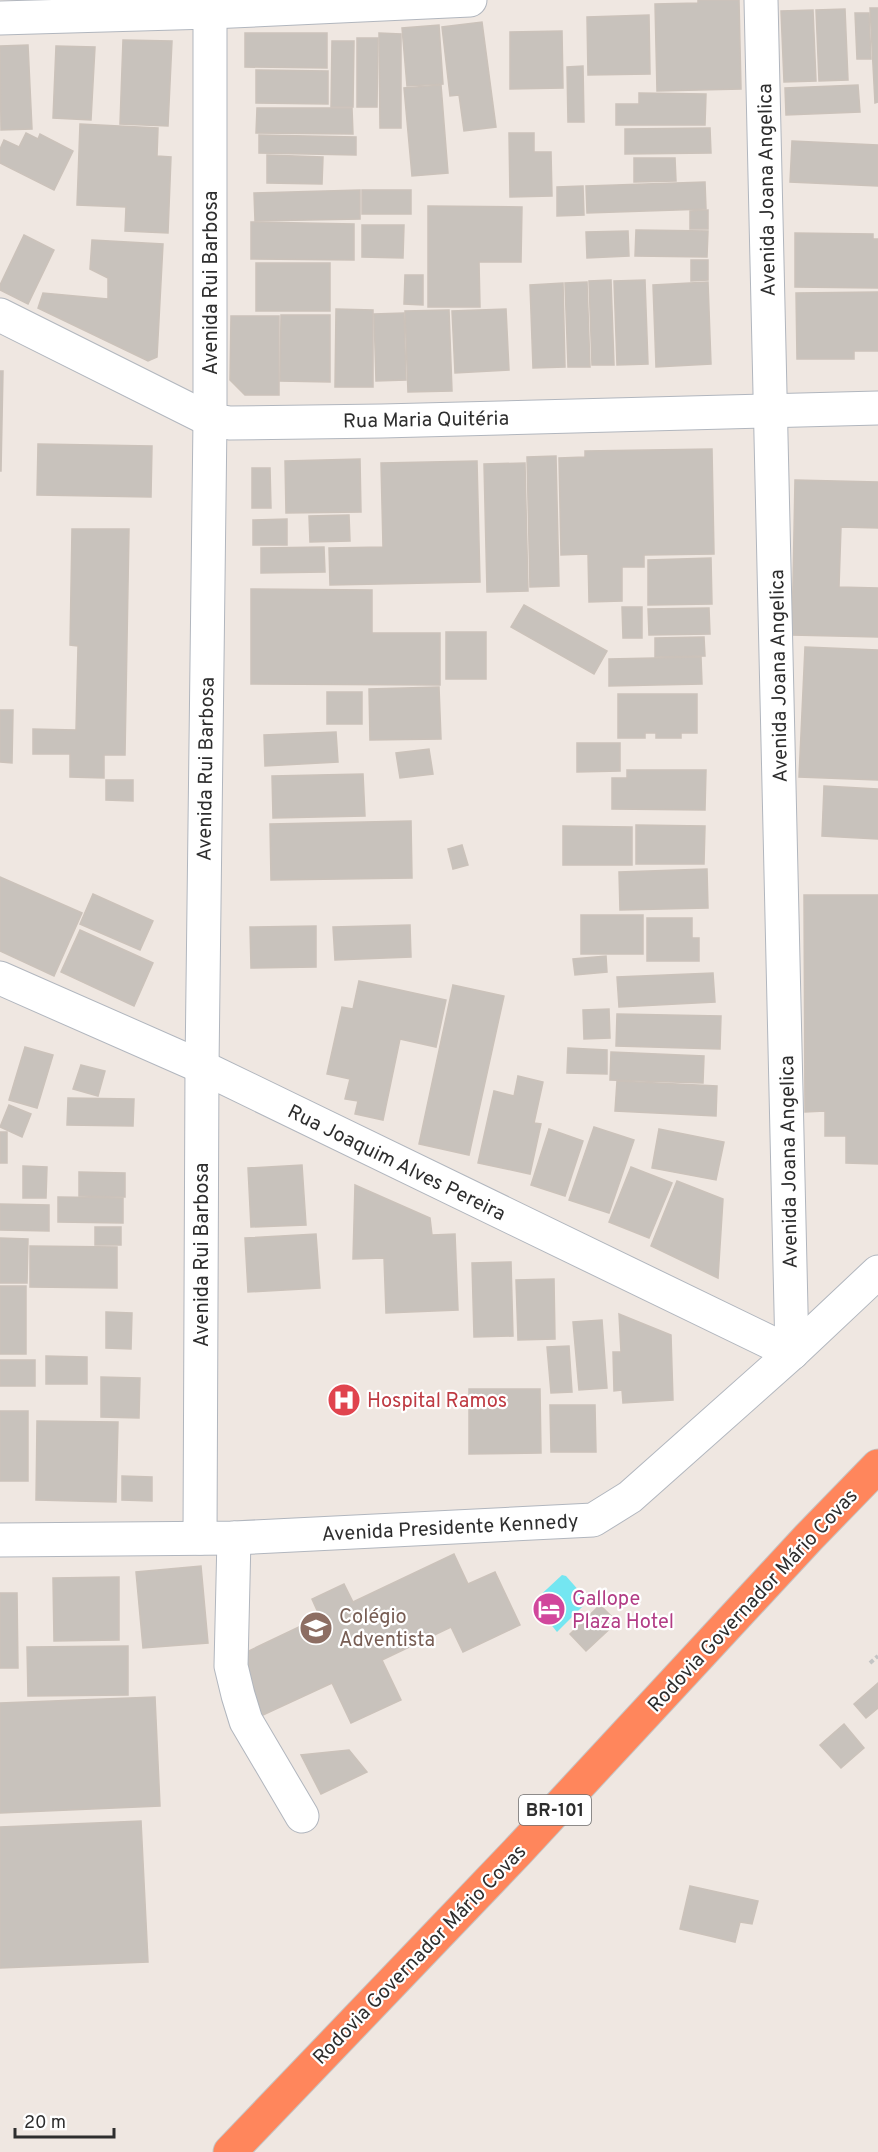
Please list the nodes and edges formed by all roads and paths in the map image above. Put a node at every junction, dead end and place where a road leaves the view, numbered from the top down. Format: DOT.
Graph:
graph roads {
  1 [pos="470,0"];
  2 [pos="762,0"];
  3 [pos="210,6"];
  4 [pos="0,18"];
  5 [pos="0,315"];
  6 [pos="878,408"];
  7 [pos="772,410"];
  8 [pos="210,420"];
  9 [pos="0,978"];
  10 [pos="202,1067"];
  11 [pos="878,1272"];
  12 [pos="792,1353"];
  13 [pos="878,1466"];
  14 [pos="200,1538"];
  15 [pos="234,1538"];
  16 [pos="0,1540"];
  17 [pos="878,1656"];
  18 [pos="870,1663"];
  19 [pos="302,1816"];
  20 [pos="230,2152"];
  1 -- 3 [label="street"];
  2 -- 7 [label="street, Avenida Joana Angelica"];
  3 -- 4 [label="street"];
  3 -- 8 [label="street, Avenida Rui Barbosa"];
  5 -- 8 [label="street, Rua Maria Quitéria"];
  6 -- 7 [label="street, Rua Maria Quitéria"];
  7 -- 8 [label="street, Rua Maria Quitéria"];
  7 -- 12 [label="street, Avenida Joana Angelica"];
  8 -- 10 [label="street, Avenida Rui Barbosa"];
  9 -- 10 [label="street, Rua Joaquim Alves Pereira"];
  10 -- 12 [label="street, Rua Joaquim Alves Pereira"];
  10 -- 14 [label="street, Avenida Rui Barbosa"];
  11 -- 12 [label="street, Avenida Presidente Kennedy"];
  12 -- 15 [label="street, Avenida Presidente Kennedy"];
  13 -- 20 [label="highway, Rodovia Governador Mário Covas / BR-101"];
  14 -- 15 [label="street, Avenida Presidente Kennedy"];
  14 -- 16 [label="street, Avenida Presidente Kennedy"];
  15 -- 19 [label="street"];
  17 -- 18 [label="path"];
}
